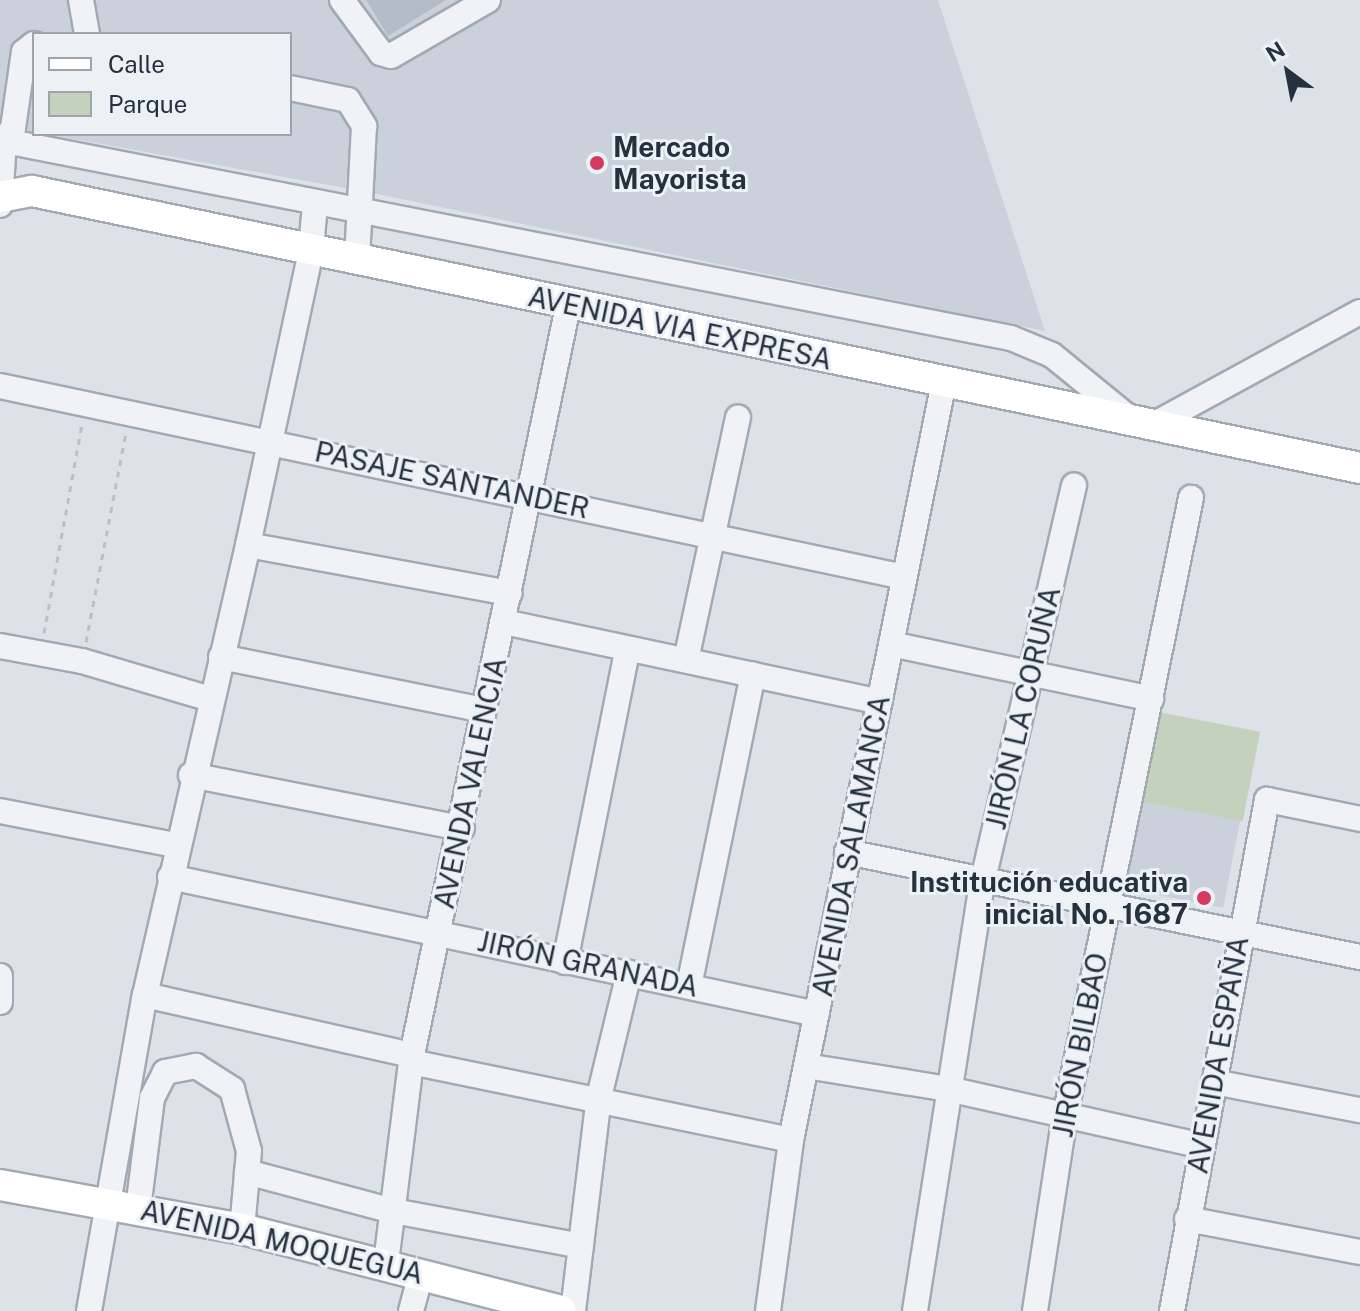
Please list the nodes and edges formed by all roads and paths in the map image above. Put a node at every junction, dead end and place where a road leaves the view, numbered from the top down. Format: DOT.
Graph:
graph roads {
  1 [pos="81,0"];
  2 [pos="342,0"];
  3 [pos="488,0"];
  4 [pos="87,32"];
  5 [pos="32,46"];
  6 [pos="292,88"];
  7 [pos="2,140"];
  8 [pos="7,191"];
  9 [pos="315,203"];
  10 [pos="357,211"];
  11 [pos="311,250"];
  12 [pos="357,261"];
  13 [pos="568,306"];
  14 [pos="1360,312"];
  15 [pos="944,382"];
  16 [pos="0,386"];
  17 [pos="86,401"];
  18 [pos="131,410"];
  19 [pos="738,418"];
  20 [pos="1143,424"];
  21 [pos="269,441"];
  22 [pos="1360,468"];
  23 [pos="1074,485"];
  24 [pos="526,495"];
  25 [pos="1191,498"];
  26 [pos="713,538"];
  27 [pos="248,545"];
  28 [pos="904,577"];
  29 [pos="510,593"];
  30 [pos="504,622"];
  31 [pos="891,644"];
  32 [pos="0,646"];
  33 [pos="627,651"];
  34 [pos="40,653"];
  35 [pos="221,657"];
  36 [pos="686,660"];
  37 [pos="82,661"];
  38 [pos="753,675"];
  39 [pos="1031,676"];
  40 [pos="210,699"];
  41 [pos="1151,699"];
  42 [pos="880,702"];
  43 [pos="484,710"];
  44 [pos="191,775"];
  45 [pos="0,811"];
  46 [pos="1360,819"];
  47 [pos="462,828"];
  48 [pos="175,845"];
  49 [pos="847,852"];
  50 [pos="170,877"];
  51 [pos="982,884"];
  52 [pos="1107,908"];
  53 [pos="439,930"];
  54 [pos="1240,932"];
  55 [pos="1360,957"];
  56 [pos="565,962"];
  57 [pos="629,973"];
  58 [pos="0,976"];
  59 [pos="689,986"];
  60 [pos="145,995"];
  61 [pos="0,1002"];
  62 [pos="817,1014"];
  63 [pos="135,1055"];
  64 [pos="412,1058"];
  65 [pos="806,1066"];
  66 [pos="165,1072"];
  67 [pos="1214,1082"];
  68 [pos="948,1089"];
  69 [pos="599,1097"];
  70 [pos="1360,1110"];
  71 [pos="1065,1116"];
  72 [pos="791,1140"];
  73 [pos="1203,1146"];
  74 [pos="247,1172"];
  75 [pos="0,1185"];
  76 [pos="125,1206"];
  77 [pos="393,1211"];
  78 [pos="1187,1219"];
  79 [pos="242,1229"];
  80 [pos="581,1246"];
  81 [pos="1360,1252"];
  82 [pos="386,1263"];
  83 [pos="421,1273"];
  84 [pos="89,1311"];
  85 [pos="411,1311"];
  86 [pos="561,1311"];
  87 [pos="573,1311"];
  88 [pos="768,1311"];
  89 [pos="915,1311"];
  90 [pos="1035,1311"];
  91 [pos="1172,1311"];
  1 -- 4 [label="street"];
  2 -- 3 [label="street"];
  5 -- 7 [label="street"];
  6 -- 10 [label="street"];
  7 -- 8 [label="street"];
  7 -- 9 [label="street"];
  8 -- 11 [label="main road, AVENIDA VIA EXPRESA"];
  9 -- 10 [label="street"];
  9 -- 11 [label="street"];
  10 -- 12 [label="street"];
  10 -- 20 [label="street"];
  11 -- 12 [label="main road, AVENIDA VIA EXPRESA"];
  11 -- 21 [label="street"];
  12 -- 13 [label="main road, AVENIDA VIA EXPRESA"];
  13 -- 15 [label="main road, AVENIDA VIA EXPRESA"];
  13 -- 24 [label="street, AVENDA VALENCIA"];
  14 -- 20 [label="street"];
  15 -- 20 [label="main road, AVENIDA VIA EXPRESA"];
  15 -- 28 [label="street, AVENIDA SALAMANCA"];
  16 -- 17 [label="street, PASAJE SANTANDER"];
  17 -- 18 [label="street, PASAJE SANTANDER"];
  17 -- 34 [label="path"];
  18 -- 21 [label="street, PASAJE SANTANDER"];
  18 -- 37 [label="path"];
  19 -- 26 [label="street"];
  20 -- 22 [label="main road, AVENIDA VIA EXPRESA"];
  21 -- 24 [label="street, PASAJE SANTANDER"];
  21 -- 27 [label="street"];
  23 -- 39 [label="street, JIRÓN LA CORUÑA"];
  24 -- 26 [label="street, PASAJE SANTANDER"];
  24 -- 29 [label="street, AVENDA VALENCIA"];
  25 -- 41 [label="street, JIRÓN BILBAO"];
  26 -- 28 [label="street, PASAJE SANTANDER"];
  26 -- 36 [label="street"];
  27 -- 29 [label="street"];
  27 -- 35 [label="street"];
  28 -- 31 [label="street, AVENIDA SALAMANCA"];
  29 -- 30 [label="street, AVENDA VALENCIA"];
  30 -- 33 [label="street"];
  30 -- 43 [label="street, AVENDA VALENCIA"];
  31 -- 39 [label="street"];
  31 -- 42 [label="street, AVENIDA SALAMANCA"];
  32 -- 34 [label="street"];
  33 -- 36 [label="street"];
  33 -- 56 [label="street"];
  34 -- 37 [label="street"];
  35 -- 40 [label="street"];
  35 -- 43 [label="street"];
  36 -- 38 [label="street"];
  37 -- 40 [label="street"];
  38 -- 42 [label="street"];
  38 -- 59 [label="street"];
  39 -- 41 [label="street"];
  39 -- 51 [label="street, JIRÓN LA CORUÑA"];
  40 -- 44 [label="street"];
  41 -- 52 [label="street, JIRÓN BILBAO"];
  42 -- 49 [label="street, AVENIDA SALAMANCA"];
  43 -- 47 [label="street, AVENDA VALENCIA"];
  44 -- 47 [label="street"];
  44 -- 48 [label="street"];
  45 -- 48 [label="street"];
  46 -- 54 [label="street, AVENIDA ESPAÑA"];
  47 -- 53 [label="street, AVENDA VALENCIA"];
  48 -- 50 [label="street"];
  49 -- 51 [label="street"];
  49 -- 62 [label="street, AVENIDA SALAMANCA"];
  50 -- 53 [label="street, JIRÓN GRANADA"];
  50 -- 60 [label="street"];
  51 -- 52 [label="street"];
  51 -- 68 [label="street, JIRÓN LA CORUÑA"];
  52 -- 54 [label="street"];
  52 -- 71 [label="street, JIRÓN BILBAO"];
  53 -- 56 [label="street, JIRÓN GRANADA"];
  53 -- 64 [label="street, AVENDA VALENCIA"];
  54 -- 55 [label="street"];
  54 -- 67 [label="street, AVENIDA ESPAÑA"];
  56 -- 57 [label="street, JIRÓN GRANADA"];
  57 -- 59 [label="street, JIRÓN GRANADA"];
  57 -- 69 [label="street"];
  58 -- 61 [label="street"];
  59 -- 62 [label="street, JIRÓN GRANADA"];
  60 -- 63 [label="street"];
  60 -- 64 [label="street"];
  62 -- 65 [label="street, AVENIDA SALAMANCA"];
  63 -- 66 [label="street"];
  63 -- 76 [label="street"];
  64 -- 69 [label="street"];
  64 -- 77 [label="street, AVENDA VALENCIA"];
  65 -- 68 [label="street"];
  65 -- 72 [label="street, AVENIDA SALAMANCA"];
  66 -- 74 [label="street"];
  66 -- 76 [label="street"];
  67 -- 70 [label="street"];
  67 -- 73 [label="street, AVENIDA ESPAÑA"];
  68 -- 71 [label="street"];
  68 -- 89 [label="street, JIRÓN LA CORUÑA"];
  69 -- 72 [label="street"];
  69 -- 80 [label="street"];
  71 -- 73 [label="street"];
  71 -- 90 [label="street, JIRÓN BILBAO"];
  72 -- 88 [label="street, AVENIDA SALAMANCA"];
  73 -- 78 [label="street, AVENIDA ESPAÑA"];
  74 -- 77 [label="street"];
  74 -- 79 [label="street"];
  75 -- 76 [label="main road, AVENIDA MOQUEGUA"];
  76 -- 79 [label="main road, AVENIDA MOQUEGUA"];
  76 -- 84 [label="street"];
  77 -- 80 [label="street"];
  77 -- 82 [label="street, AVENDA VALENCIA"];
  78 -- 81 [label="street"];
  78 -- 91 [label="street, AVENIDA ESPAÑA"];
  79 -- 82 [label="main road, AVENIDA MOQUEGUA"];
  80 -- 87 [label="street"];
  82 -- 83 [label="main road, AVENIDA MOQUEGUA"];
  83 -- 85 [label="street"];
  83 -- 86 [label="main road, AVENIDA MOQUEGUA"];
}
